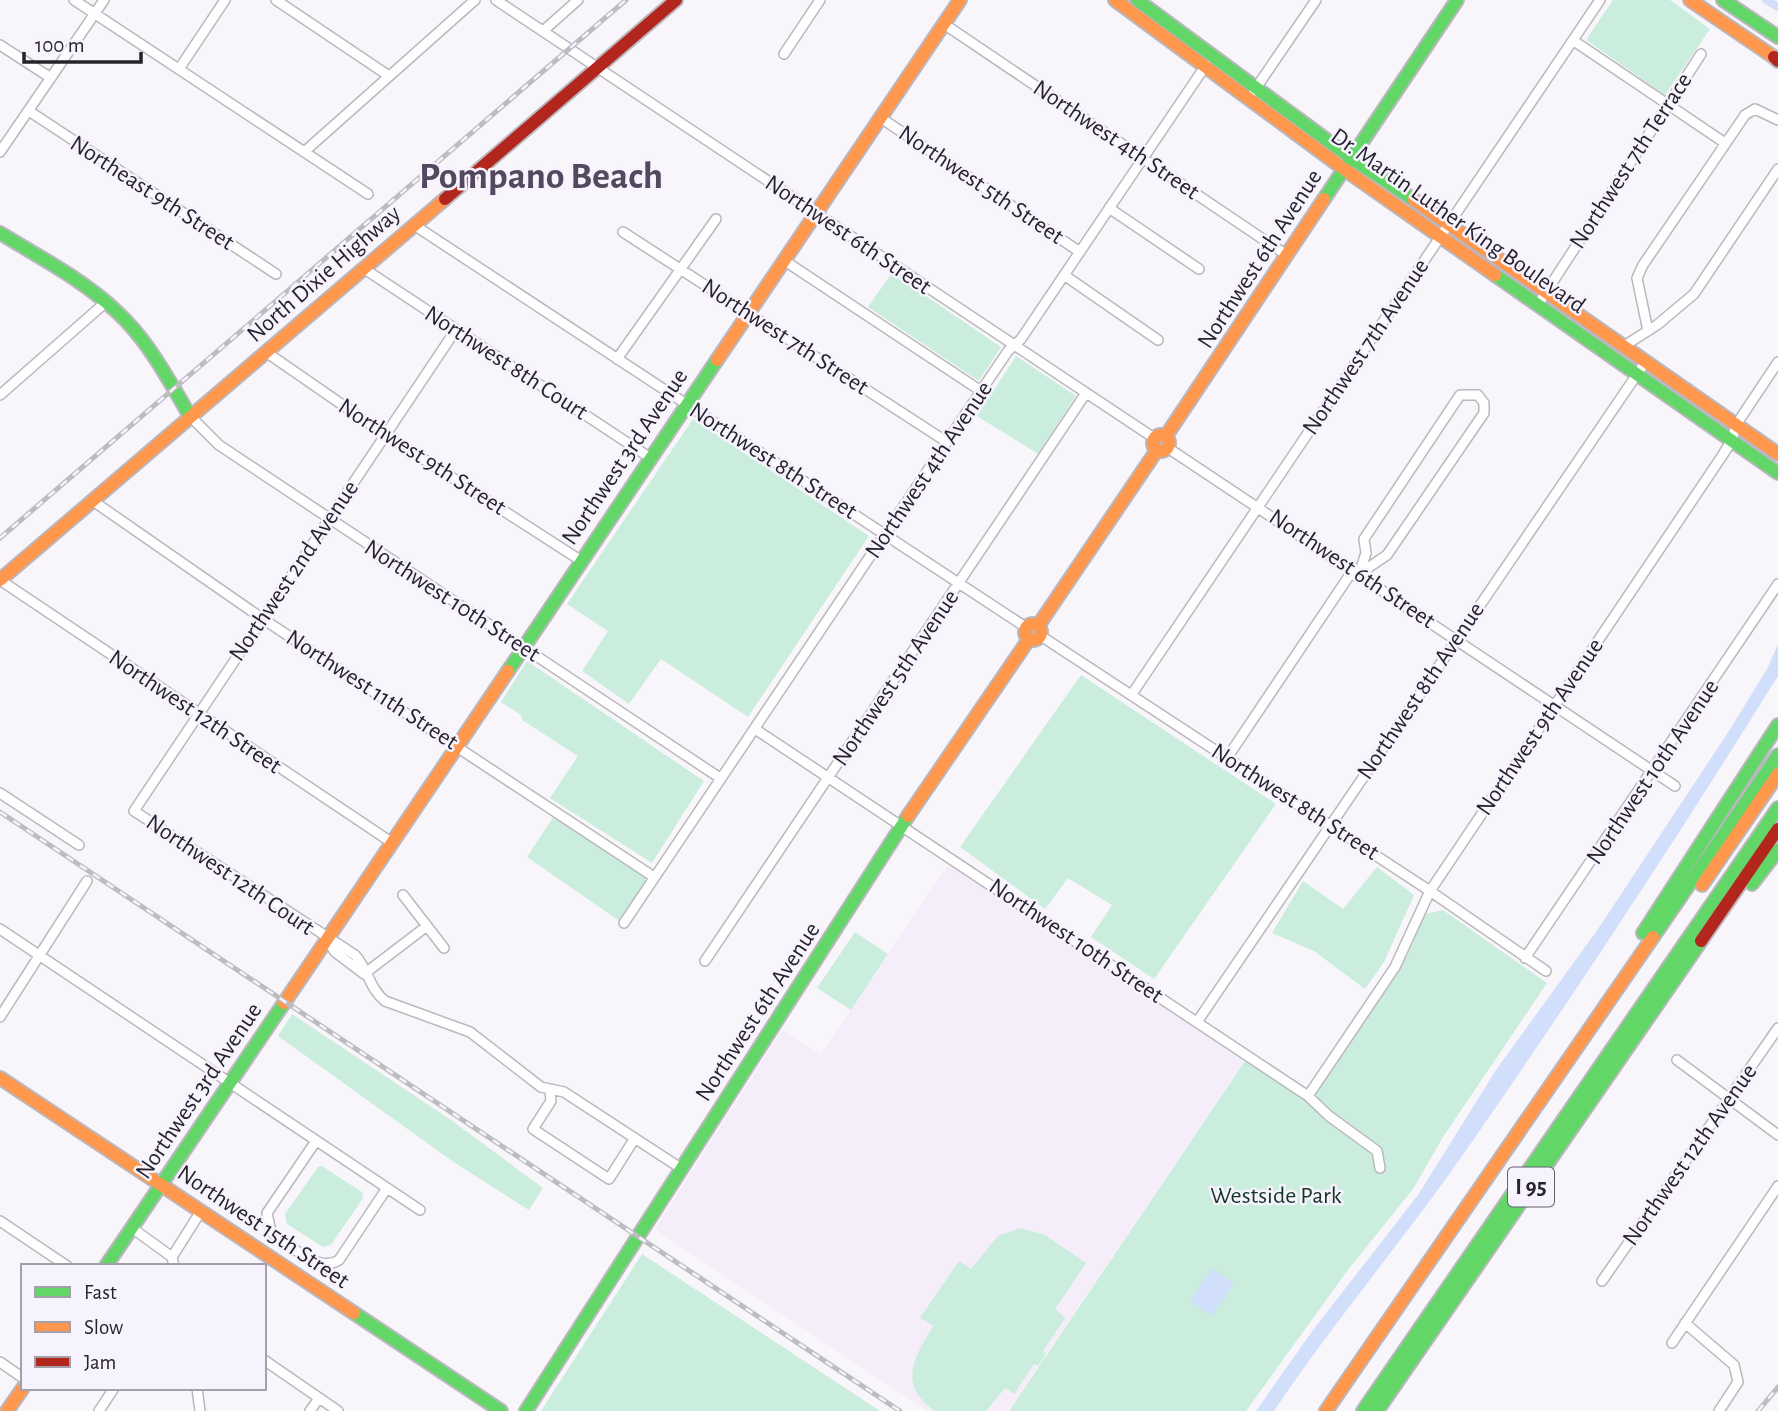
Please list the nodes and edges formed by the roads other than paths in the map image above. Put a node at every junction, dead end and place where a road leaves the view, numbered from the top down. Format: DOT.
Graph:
graph roads {
  1 [pos="74,0"];
  2 [pos="104,0"];
  3 [pos="225,0"];
  4 [pos="276,0"];
  5 [pos="475,0"];
  6 [pos="496,0"];
  7 [pos="578,0"];
  8 [pos="676,0"];
  9 [pos="820,0"];
  10 [pos="960,0"];
  11 [pos="1115,0"];
  12 [pos="1137,0"];
  13 [pos="1316,0"];
  14 [pos="1457,0"];
  15 [pos="1600,0"];
  16 [pos="1690,0"];
  17 [pos="1723,0"];
  18 [pos="95,14"];
  19 [pos="944,24"];
  20 [pos="542,31"];
  21 [pos="1778,37"];
  22 [pos="1574,41"];
  23 [pos="0,45"];
  24 [pos="784,54"];
  25 [pos="1701,54"];
  26 [pos="1777,59"];
  27 [pos="1206,65"];
  28 [pos="597,68"];
  29 [pos="179,69"];
  30 [pos="389,76"];
  31 [pos="51,78"];
  32 [pos="1253,93"];
  33 [pos="1668,104"];
  34 [pos="29,111"];
  35 [pos="881,118"];
  36 [pos="1778,120"];
  37 [pos="1725,143"];
  38 [pos="0,152"];
  39 [pos="304,152"];
  40 [pos="1142,158"];
  41 [pos="1348,163"];
  42 [pos="1778,169"];
  43 [pos="368,194"];
  44 [pos="1109,208"];
  45 [pos="817,213"];
  46 [pos="716,219"];
  47 [pos="1451,224"];
  48 [pos="414,225"];
  49 [pos="623,232"];
  50 [pos="0,233"];
  51 [pos="1442,235"];
  52 [pos="1080,251"];
  53 [pos="1289,256"];
  54 [pos="785,261"];
  55 [pos="363,268"];
  56 [pos="682,270"];
  57 [pos="1199,270"];
  58 [pos="276,274"];
  59 [pos="1064,275"];
  60 [pos="1546,291"];
  61 [pos="106,302"];
  62 [pos="1539,303"];
  63 [pos="750,312"];
  64 [pos="455,331"];
  65 [pos="1648,331"];
  66 [pos="1158,340"];
  67 [pos="1014,345"];
  68 [pos="1624,346"];
  69 [pos="266,352"];
  70 [pos="617,359"];
  71 [pos="1646,362"];
  72 [pos="1778,362"];
  73 [pos="1637,373"];
  74 [pos="981,391"];
  75 [pos="1086,393"];
  76 [pos="0,395"];
  77 [pos="685,404"];
  78 [pos="190,416"];
  79 [pos="1736,425"];
  80 [pos="386,435"];
  81 [pos="1732,440"];
  82 [pos="947,442"];
  83 [pos="1161,443"];
  84 [pos="1778,454"];
  85 [pos="649,457"];
  86 [pos="1778,473"];
  87 [pos="93,500"];
  88 [pos="1259,507"];
  89 [pos="329,520"];
  90 [pos="886,534"];
  91 [pos="580,560"];
  92 [pos="1359,573"];
  93 [pos="0,580"];
  94 [pos="960,584"];
  95 [pos="1778,584"];
  96 [pos="263,619"];
  97 [pos="1034,632"];
  98 [pos="1455,638"];
  99 [pos="522,646"];
  100 [pos="1132,694"];
  101 [pos="1556,705"];
  102 [pos="198,714"];
  103 [pos="1778,725"];
  104 [pos="755,729"];
  105 [pos="456,744"];
  106 [pos="1778,755"];
  107 [pos="1227,758"];
  108 [pos="1654,772"];
  109 [pos="1778,774"];
  110 [pos="720,778"];
  111 [pos="829,779"];
  112 [pos="1675,786"];
  113 [pos="0,793"];
  114 [pos="1778,808"];
  115 [pos="134,811"];
  116 [pos="902,825"];
  117 [pos="1330,826"];
  118 [pos="1778,829"];
  119 [pos="391,842"];
  120 [pos="79,845"];
  121 [pos="1778,850"];
  122 [pos="654,877"];
  123 [pos="87,881"];
  124 [pos="1430,891"];
  125 [pos="403,895"];
  126 [pos="624,923"];
  127 [pos="426,926"];
  128 [pos="0,929"];
  129 [pos="327,939"];
  130 [pos="444,948"];
  131 [pos="40,955"];
  132 [pos="1525,958"];
  133 [pos="705,961"];
  134 [pos="1685,964"];
  135 [pos="1546,971"];
  136 [pos="364,974"];
  137 [pos="0,1017"];
  138 [pos="1595,1021"];
  139 [pos="1197,1022"];
  140 [pos="1778,1028"];
  141 [pos="1677,1060"];
  142 [pos="0,1078"];
  143 [pos="230,1084"];
  144 [pos="550,1091"];
  145 [pos="1308,1096"];
  146 [pos="1730,1097"];
  147 [pos="1778,1135"];
  148 [pos="635,1138"];
  149 [pos="316,1141"];
  150 [pos="1380,1168"];
  151 [pos="682,1169"];
  152 [pos="161,1184"];
  153 [pos="1778,1186"];
  154 [pos="387,1188"];
  155 [pos="420,1210"];
  156 [pos="201,1211"];
  157 [pos="0,1221"];
  158 [pos="132,1228"];
  159 [pos="173,1262"];
  160 [pos="64,1264"];
  161 [pos="107,1264"];
  162 [pos="1602,1281"];
  163 [pos="1685,1323"];
  164 [pos="1672,1343"];
  165 [pos="266,1361"];
  166 [pos="0,1362"];
  167 [pos="21,1377"];
  168 [pos="22,1390"];
  169 [pos="113,1390"];
  170 [pos="197,1390"];
  171 [pos="319,1398"];
  172 [pos="7,1411"];
  173 [pos="99,1411"];
  174 [pos="200,1411"];
  175 [pos="310,1411"];
  176 [pos="338,1411"];
  177 [pos="501,1411"];
  178 [pos="526,1411"];
  179 [pos="1326,1411"];
  180 [pos="1340,1411"];
  181 [pos="1363,1411"];
  182 [pos="1377,1411"];
  183 [pos="1719,1411"];
  1 -- 18 [label="street"];
  2 -- 18 [label="street"];
  3 -- 29 [label="street"];
  4 -- 30 [label="street"];
  5 -- 30 [label="street"];
  6 -- 20 [label="street, Northwest 6th Street"];
  7 -- 20 [label="street"];
  8 -- 28 [label="main road, North Dixie Highway"];
  9 -- 24 [label="street"];
  10 -- 19 [label="main road, Northwest 3rd Avenue"];
  11 -- 27 [label="main road, Dr. Martin Luther King Boulevard"];
  12 -- 32 [label="main road, Dr. Martin Luther King Boulevard"];
  13 -- 32 [label="street"];
  14 -- 41 [label="main road, Northwest 6th Avenue"];
  15 -- 22 [label="street, Northwest 7th Avenue"];
  16 -- 26 [label="main road"];
  17 -- 21 [label="main road"];
  18 -- 29 [label="street"];
  18 -- 31 [label="street"];
  19 -- 35 [label="main road, Northwest 3rd Avenue"];
  19 -- 40 [label="street, Northwest 4th Street"];
  20 -- 28 [label="street, Northwest 6th Street"];
  22 -- 33 [label="street"];
  22 -- 47 [label="street, Northwest 7th Avenue"];
  23 -- 31 [label="street"];
  25 -- 33 [label="street, Northwest 7th Terrace"];
  27 -- 32 [label="main road, Dr. Martin Luther King Boulevard"];
  27 -- 40 [label="street, Northwest 4th Avenue"];
  28 -- 45 [label="street, Northwest 6th Street"];
  28 -- 48 [label="main road, North Dixie Highway"];
  29 -- 39 [label="street"];
  30 -- 39 [label="street"];
  31 -- 34 [label="street"];
  32 -- 41 [label="main road, Dr. Martin Luther King Boulevard"];
  33 -- 37 [label="street"];
  33 -- 60 [label="street, Northwest 7th Terrace"];
  34 -- 38 [label="street"];
  34 -- 58 [label="street, Northeast 9th Street"];
  35 -- 45 [label="main road, Northwest 3rd Avenue"];
  35 -- 52 [label="street, Northwest 5th Street"];
  36 -- 37 [label="street"];
  37 -- 65 [label="street"];
  39 -- 43 [label="street"];
  40 -- 44 [label="street, Northwest 4th Avenue"];
  40 -- 53 [label="street, Northwest 4th Street"];
  41 -- 47 [label="main road, Dr. Martin Luther King Boulevard"];
  41 -- 51 [label="main road, Dr. Martin Luther King Boulevard"];
  41 -- 53 [label="main road, Northwest 6th Avenue"];
  42 -- 65 [label="street"];
  44 -- 52 [label="street, Northwest 4th Avenue"];
  44 -- 57 [label="street"];
  45 -- 54 [label="main road, Northwest 3rd Avenue"];
  45 -- 67 [label="street, Northwest 6th Street"];
  46 -- 56 [label="street"];
  47 -- 51 [label="street, Northwest 7th Avenue"];
  47 -- 60 [label="main road, Dr. Martin Luther King Boulevard"];
  48 -- 55 [label="main road, North Dixie Highway"];
  48 -- 70 [label="street, Northwest 8th Street"];
  49 -- 56 [label="street, Northwest 7th Street"];
  50 -- 61 [label="main road"];
  51 -- 62 [label="main road, Dr. Martin Luther King Boulevard"];
  51 -- 88 [label="street, Northwest 7th Avenue"];
  52 -- 59 [label="street, Northwest 4th Avenue"];
  53 -- 83 [label="main road, Northwest 6th Avenue"];
  54 -- 63 [label="main road, Northwest 3rd Avenue"];
  54 -- 74 [label="street"];
  55 -- 64 [label="street, Northwest 8th Court"];
  55 -- 69 [label="main road, North Dixie Highway"];
  56 -- 63 [label="street, Northwest 7th Street"];
  56 -- 70 [label="street"];
  59 -- 66 [label="street, Northwest 5th Street"];
  59 -- 67 [label="street, Northwest 4th Avenue"];
  60 -- 62 [label="street, Northwest 7th Terrace"];
  60 -- 68 [label="main road, Dr. Martin Luther King Boulevard"];
  61 -- 76 [label="street"];
  61 -- 78 [label="main road"];
  62 -- 73 [label="main road, Dr. Martin Luther King Boulevard"];
  63 -- 77 [label="main road, Northwest 3rd Avenue"];
  63 -- 82 [label="street, Northwest 7th Street"];
  64 -- 80 [label="street, Northwest 2nd Avenue"];
  64 -- 85 [label="street, Northwest 8th Court"];
  65 -- 68 [label="street"];
  67 -- 74 [label="street, Northwest 4th Avenue"];
  67 -- 75 [label="street, Northwest 6th Street"];
  68 -- 71 [label="main road, Dr. Martin Luther King Boulevard"];
  69 -- 78 [label="main road, North Dixie Highway"];
  69 -- 80 [label="street, Northwest 9th Street"];
  70 -- 77 [label="street, Northwest 8th Street"];
  71 -- 73 [label="street, Northwest 8th Avenue"];
  71 -- 79 [label="main road, Dr. Martin Luther King Boulevard"];
  72 -- 79 [label="street, Northwest 9th Avenue"];
  73 -- 81 [label="main road, Dr. Martin Luther King Boulevard"];
  73 -- 98 [label="street, Northwest 8th Avenue"];
  74 -- 82 [label="street, Northwest 4th Avenue"];
  75 -- 83 [label="street, Northwest 6th Street"];
  75 -- 94 [label="street, Northwest 5th Avenue"];
  77 -- 85 [label="main road, Northwest 3rd Avenue"];
  77 -- 90 [label="street, Northwest 8th Street"];
  78 -- 87 [label="main road, North Dixie Highway"];
  78 -- 89 [label="street, Northwest 10th Street"];
  79 -- 81 [label="street, Northwest 9th Avenue"];
  79 -- 84 [label="main road, Dr. Martin Luther King Boulevard"];
  80 -- 89 [label="street, Northwest 2nd Avenue"];
  80 -- 91 [label="street, Northwest 9th Street"];
  81 -- 86 [label="main road, Dr. Martin Luther King Boulevard"];
  81 -- 101 [label="street, Northwest 9th Avenue"];
  82 -- 90 [label="street, Northwest 4th Avenue"];
  83 -- 88 [label="street, Northwest 6th Street"];
  83 -- 97 [label="main road, Northwest 6th Avenue"];
  85 -- 91 [label="main road, Northwest 3rd Avenue"];
  87 -- 93 [label="main road, North Dixie Highway"];
  87 -- 96 [label="street, Northwest 11th Street"];
  88 -- 92 [label="street, Northwest 6th Street"];
  88 -- 100 [label="street, Northwest 7th Avenue"];
  89 -- 96 [label="street, Northwest 2nd Avenue"];
  89 -- 99 [label="street, Northwest 10th Street"];
  90 -- 94 [label="street, Northwest 8th Street"];
  90 -- 104 [label="street, Northwest 4th Avenue"];
  91 -- 99 [label="main road, Northwest 3rd Avenue"];
  92 -- 92 [label="street"];
  92 -- 98 [label="street, Northwest 6th Street"];
  92 -- 107 [label="street"];
  93 -- 102 [label="street, Northwest 12th Street"];
  94 -- 97 [label="street, Northwest 8th Street"];
  94 -- 111 [label="street, Northwest 5th Avenue"];
  95 -- 108 [label="street, Northwest 10th Avenue"];
  96 -- 102 [label="street, Northwest 2nd Avenue"];
  96 -- 105 [label="street, Northwest 11th Street"];
  97 -- 100 [label="street, Northwest 8th Street"];
  97 -- 116 [label="main road, Northwest 6th Avenue"];
  98 -- 101 [label="street, Northwest 6th Street"];
  98 -- 117 [label="street, Northwest 8th Avenue"];
  99 -- 105 [label="main road, Northwest 3rd Avenue"];
  99 -- 110 [label="street, Northwest 10th Street"];
  100 -- 107 [label="street, Northwest 8th Street"];
  101 -- 108 [label="street, Northwest 6th Street"];
  101 -- 124 [label="street, Northwest 9th Avenue"];
  102 -- 115 [label="street, Northwest 2nd Avenue"];
  102 -- 119 [label="street, Northwest 12th Street"];
  103 -- 138 [label="main road"];
  104 -- 110 [label="street, Northwest 4th Avenue"];
  104 -- 111 [label="street, Northwest 10th Street"];
  105 -- 119 [label="main road, Northwest 3rd Avenue"];
  105 -- 122 [label="street, Northwest 11th Street"];
  106 -- 138 [label="main road, I 95"];
  107 -- 117 [label="street, Northwest 8th Street"];
  108 -- 112 [label="street, Northwest 6th Street"];
  108 -- 132 [label="street, Northwest 10th Avenue"];
  109 -- 180 [label="main road"];
  110 -- 122 [label="street, Northwest 4th Avenue"];
  111 -- 116 [label="street, Northwest 10th Street"];
  111 -- 133 [label="street, Northwest 5th Avenue"];
  113 -- 120 [label="street"];
  114 -- 181 [label="main road"];
  115 -- 129 [label="street, Northwest 12th Court"];
  116 -- 139 [label="street, Northwest 10th Street"];
  116 -- 151 [label="main road, Northwest 6th Avenue"];
  117 -- 124 [label="street, Northwest 8th Street"];
  117 -- 139 [label="street, Northwest 8th Avenue"];
  118 -- 134 [label="main road, I 95"];
  119 -- 129 [label="main road, Northwest 3rd Avenue"];
  121 -- 134 [label="main road"];
  122 -- 126 [label="street, Northwest 4th Avenue"];
  123 -- 131 [label="street"];
  124 -- 132 [label="street, Northwest 8th Street"];
  124 -- 145 [label="street, Northwest 9th Avenue"];
  125 -- 127 [label="street"];
  127 -- 130 [label="street"];
  127 -- 136 [label="street"];
  128 -- 131 [label="street"];
  129 -- 136 [label="street"];
  129 -- 143 [label="main road, Northwest 3rd Avenue"];
  131 -- 137 [label="street"];
  131 -- 143 [label="street"];
  132 -- 135 [label="street, Northwest 8th Street"];
  134 -- 182 [label="main road, I 95"];
  136 -- 144 [label="street"];
  138 -- 179 [label="main road, I 95"];
  139 -- 145 [label="street, Northwest 10th Street"];
  140 -- 146 [label="street, Northwest 12th Avenue"];
  141 -- 146 [label="street"];
  142 -- 152 [label="main road, Northwest 15th Street"];
  143 -- 149 [label="street"];
  143 -- 152 [label="main road, Northwest 3rd Avenue"];
  144 -- 148 [label="street"];
  144 -- 148 [label="street"];
  145 -- 150 [label="street, Northwest 10th Street"];
  146 -- 147 [label="street"];
  146 -- 162 [label="street, Northwest 12th Avenue"];
  148 -- 151 [label="street"];
  149 -- 154 [label="street"];
  149 -- 154 [label="street"];
  151 -- 178 [label="main road, Northwest 6th Avenue"];
  152 -- 156 [label="main road, Northwest 15th Street"];
  152 -- 158 [label="main road, Northwest 3rd Avenue"];
  153 -- 163 [label="street"];
  154 -- 155 [label="street"];
  156 -- 159 [label="street"];
  156 -- 177 [label="main road, Northwest 15th Street"];
  157 -- 160 [label="street"];
  158 -- 159 [label="street"];
  158 -- 161 [label="main road, Northwest 3rd Avenue"];
  163 -- 164 [label="street"];
  163 -- 183 [label="street"];
  165 -- 171 [label="street"];
  166 -- 167 [label="street"];
  168 -- 172 [label="main road"];
  169 -- 173 [label="street"];
  170 -- 174 [label="street"];
  171 -- 175 [label="street"];
  171 -- 176 [label="street"];
}
